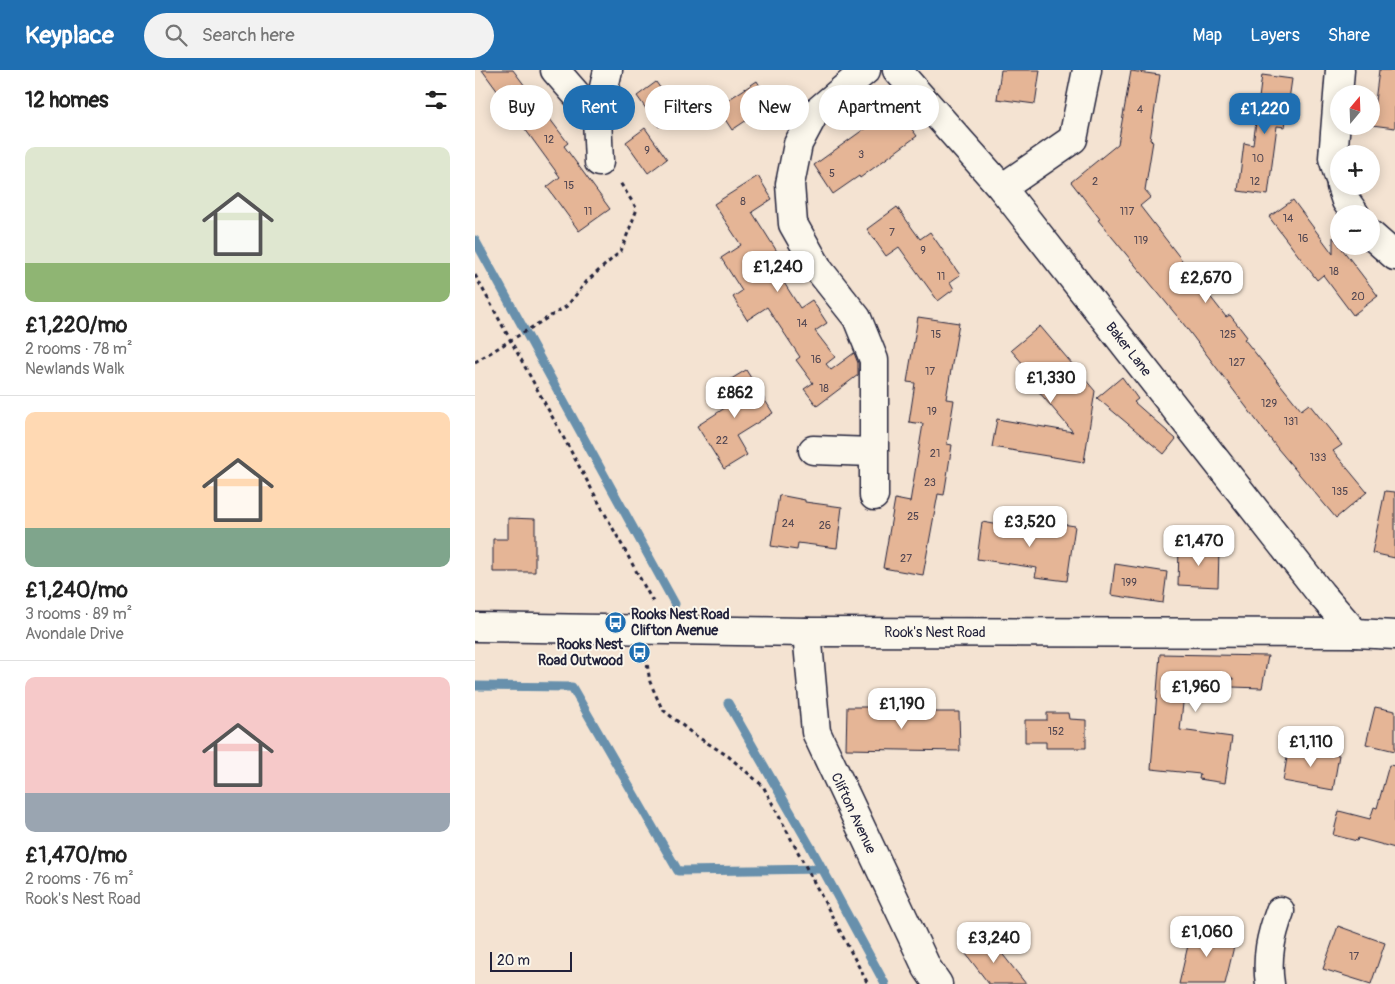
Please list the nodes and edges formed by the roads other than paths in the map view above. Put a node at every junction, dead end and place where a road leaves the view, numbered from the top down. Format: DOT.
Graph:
graph roads {
  1 [pos="555,70"];
  2 [pos="609,70"];
  3 [pos="866,70"];
  4 [pos="897,70"];
  5 [pos="1087,70"];
  6 [pos="1340,70"];
  7 [pos="568,85"];
  8 [pos="605,85"];
  9 [pos="599,130"];
  10 [pos="1334,145"];
  11 [pos="607,169"];
  12 [pos="1002,188"];
  13 [pos="1380,243"];
  14 [pos="1395,256"];
  15 [pos="813,450"];
  16 [pos="873,452"];
  17 [pos="874,496"];
  18 [pos="475,627"];
  19 [pos="807,632"];
  20 [pos="1355,632"];
  21 [pos="1395,635"];
  22 [pos="1280,911"];
  23 [pos="938,984"];
  24 [pos="1270,984"];
  1 -- 7 [label="street"];
  2 -- 8 [label="street"];
  3 -- 16 [label="street"];
  4 -- 12 [label="street, Baker Lane"];
  5 -- 12 [label="street"];
  6 -- 10 [label="street"];
  9 -- 11 [label="street"];
  12 -- 20 [label="street, Baker Lane"];
  13 -- 14 [label="street"];
  15 -- 16 [label="street"];
  16 -- 17 [label="street"];
  18 -- 19 [label="street, Rook's Nest Road"];
  19 -- 20 [label="street, Rook's Nest Road"];
  19 -- 23 [label="street, Clifton Avenue"];
  20 -- 21 [label="street, Rook's Nest Road"];
  22 -- 24 [label="street"];
}
